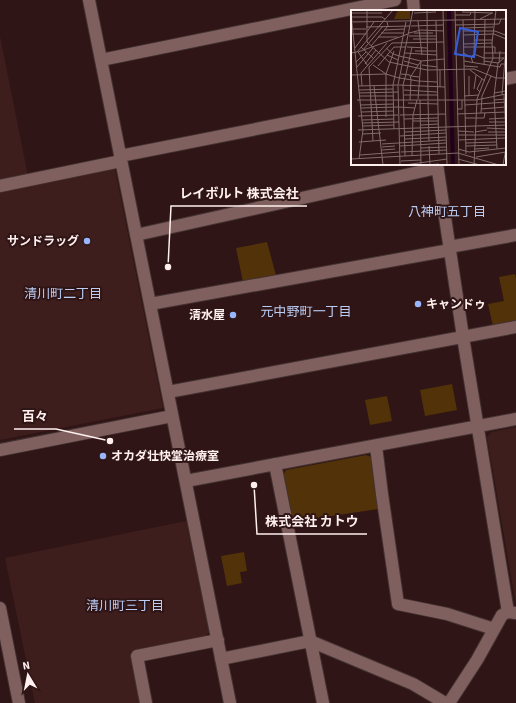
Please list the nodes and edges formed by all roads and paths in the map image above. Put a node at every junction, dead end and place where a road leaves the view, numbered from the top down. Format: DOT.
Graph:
graph roads {
  1 [pos="89,0"];
  2 [pos="395,0"];
  3 [pos="413,0"];
  4 [pos="414,10"];
  5 [pos="101,60"];
  6 [pos="516,77"];
  7 [pos="506,79"];
  8 [pos="351,110"];
  9 [pos="121,158"];
  10 [pos="437,166"];
  11 [pos="0,186"];
  12 [pos="136,235"];
  13 [pos="516,235"];
  14 [pos="449,249"];
  15 [pos="150,304"];
  16 [pos="516,328"];
  17 [pos="463,337"];
  18 [pos="168,392"];
  19 [pos="172,416"];
  20 [pos="516,419"];
  21 [pos="478,426"];
  22 [pos="376,446"];
  23 [pos="0,450"];
  24 [pos="275,464"];
  25 [pos="186,481"];
  26 [pos="0,608"];
  27 [pos="512,613"];
  28 [pos="494,629"];
  29 [pos="218,640"];
  30 [pos="310,641"];
  31 [pos="221,659"];
  32 [pos="19,703"];
  33 [pos="146,703"];
  34 [pos="230,703"];
  35 [pos="323,703"];
  36 [pos="444,703"];
  37 [pos="449,703"];
  1 -- 5 [label="street"];
  2 -- 5 [label="street"];
  3 -- 4 [label="street"];
  5 -- 9 [label="street"];
  6 -- 7 [label="street"];
  8 -- 9 [label="street"];
  9 -- 11 [label="street"];
  9 -- 12 [label="street"];
  10 -- 12 [label="street"];
  10 -- 14 [label="street"];
  12 -- 15 [label="street"];
  13 -- 14 [label="street"];
  14 -- 15 [label="street"];
  14 -- 17 [label="street"];
  15 -- 18 [label="street"];
  16 -- 17 [label="street"];
  17 -- 18 [label="street"];
  17 -- 21 [label="street"];
  18 -- 19 [label="street"];
  19 -- 23 [label="street"];
  19 -- 25 [label="street"];
  20 -- 21 [label="street"];
  21 -- 22 [label="street"];
  21 -- 27 [label="street"];
  22 -- 24 [label="street"];
  22 -- 28 [label="street"];
  24 -- 25 [label="street"];
  24 -- 30 [label="street"];
  25 -- 29 [label="street"];
  26 -- 32 [label="street"];
  27 -- 28 [label="street"];
  28 -- 37 [label="street"];
  29 -- 31 [label="street"];
  29 -- 33 [label="street"];
  30 -- 31 [label="street"];
  30 -- 35 [label="street"];
  30 -- 36 [label="street"];
  31 -- 34 [label="street"];
}
